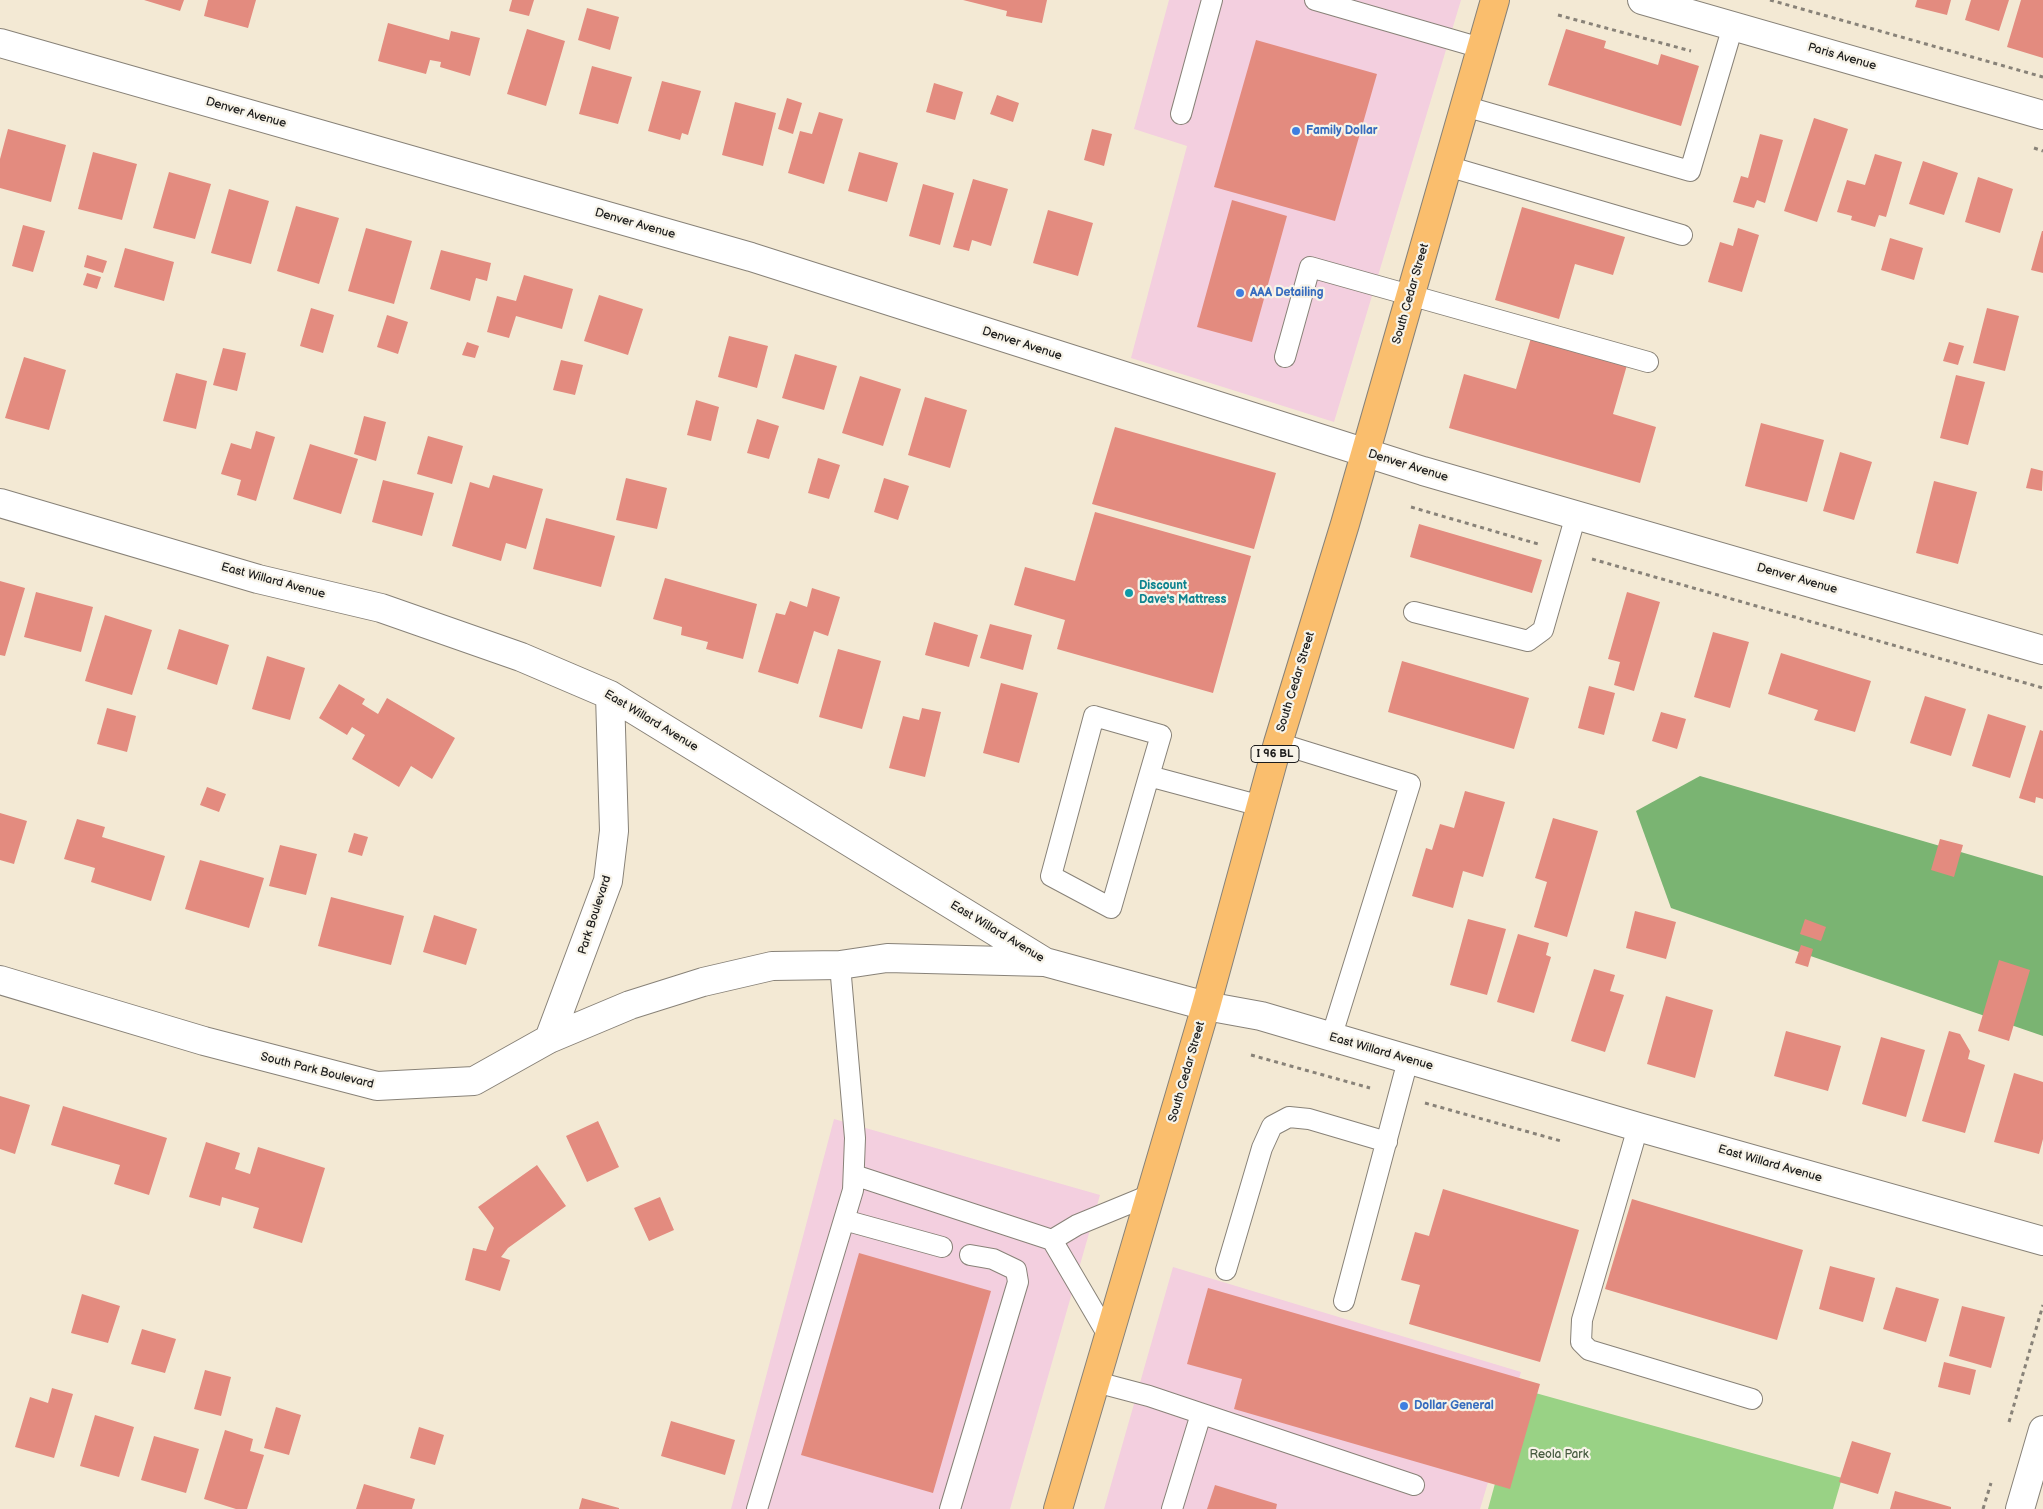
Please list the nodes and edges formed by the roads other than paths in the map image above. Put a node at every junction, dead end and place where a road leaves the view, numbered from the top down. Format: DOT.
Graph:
graph roads {
  1 [pos="1212,0"];
  2 [pos="1315,0"];
  3 [pos="1495,0"];
  4 [pos="1645,0"];
  5 [pos="1733,26"];
  6 [pos="0,43"];
  7 [pos="1481,48"];
  8 [pos="1464,106"];
  9 [pos="1181,114"];
  10 [pos="2043,115"];
  11 [pos="1447,166"];
  12 [pos="1682,235"];
  13 [pos="1411,294"];
  14 [pos="1285,357"];
  15 [pos="1648,362"];
  16 [pos="1365,453"];
  17 [pos="0,504"];
  18 [pos="1576,515"];
  19 [pos="1414,612"];
  20 [pos="2043,650"];
  21 [pos="610,695"];
  22 [pos="1278,743"];
  23 [pos="1149,776"];
  24 [pos="1261,806"];
  25 [pos="1045,962"];
  26 [pos="840,965"];
  27 [pos="0,980"];
  28 [pos="1206,1006"];
  29 [pos="1331,1038"];
  30 [pos="550,1039"];
  31 [pos="1408,1060"];
  32 [pos="1638,1128"];
  33 [pos="1387,1142"];
  34 [pos="854,1175"];
  35 [pos="1150,1195"];
  36 [pos="844,1220"];
  37 [pos="1052,1240"];
  38 [pos="2043,1241"];
  39 [pos="942,1247"];
  40 [pos="970,1255"];
  41 [pos="1226,1270"];
  42 [pos="1344,1301"];
  43 [pos="1109,1337"];
  44 [pos="1096,1382"];
  45 [pos="1752,1399"];
  46 [pos="1201,1414"];
  47 [pos="2043,1430"];
  48 [pos="1414,1485"];
  49 [pos="758,1509"];
  50 [pos="950,1509"];
  51 [pos="1058,1509"];
  52 [pos="1172,1509"];
  53 [pos="2020,1509"];
  1 -- 9 [label="lane"];
  2 -- 7 [label="lane"];
  3 -- 7 [label="main road, South Cedar Street / I 96 BL"];
  4 -- 5 [label="street, Paris Avenue"];
  5 -- 8 [label="lane"];
  5 -- 10 [label="street, Paris Avenue"];
  6 -- 16 [label="street, Denver Avenue"];
  7 -- 8 [label="main road, South Cedar Street / I 96 BL"];
  8 -- 11 [label="main road, South Cedar Street / I 96 BL"];
  11 -- 12 [label="lane"];
  11 -- 13 [label="main road, South Cedar Street / I 96 BL"];
  13 -- 14 [label="lane"];
  13 -- 15 [label="lane"];
  13 -- 16 [label="main road, South Cedar Street / I 96 BL"];
  16 -- 18 [label="street, Denver Avenue"];
  16 -- 22 [label="main road, South Cedar Street / I 96 BL"];
  17 -- 21 [label="street, East Willard Avenue"];
  18 -- 19 [label="lane"];
  18 -- 20 [label="street, Denver Avenue"];
  21 -- 25 [label="street, East Willard Avenue"];
  21 -- 30 [label="street, Park Boulevard"];
  22 -- 24 [label="main road, South Cedar Street / I 96 BL"];
  22 -- 29 [label="lane"];
  23 -- 23 [label="lane"];
  23 -- 24 [label="lane"];
  24 -- 28 [label="main road, South Cedar Street / I 96 BL"];
  25 -- 26 [label="street"];
  25 -- 28 [label="street, East Willard Avenue"];
  26 -- 30 [label="street, South Park Boulevard"];
  26 -- 34 [label="lane"];
  27 -- 30 [label="street, South Park Boulevard"];
  28 -- 29 [label="street, East Willard Avenue"];
  28 -- 35 [label="main road, South Cedar Street / I 96 BL"];
  29 -- 31 [label="street, East Willard Avenue"];
  31 -- 32 [label="street, East Willard Avenue"];
  31 -- 33 [label="lane"];
  32 -- 38 [label="street, East Willard Avenue"];
  32 -- 45 [label="lane"];
  33 -- 41 [label="lane"];
  33 -- 42 [label="lane"];
  34 -- 36 [label="lane"];
  34 -- 37 [label="lane"];
  35 -- 37 [label="lane"];
  35 -- 43 [label="main road, South Cedar Street / I 96 BL"];
  36 -- 39 [label="lane"];
  36 -- 49 [label="lane"];
  37 -- 43 [label="lane"];
  40 -- 50 [label="lane"];
  43 -- 44 [label="main road, South Cedar Street / I 96 BL"];
  44 -- 46 [label="lane"];
  44 -- 51 [label="main road, South Cedar Street / I 96 BL"];
  46 -- 48 [label="lane"];
  46 -- 52 [label="lane"];
  47 -- 53 [label="street"];
}
